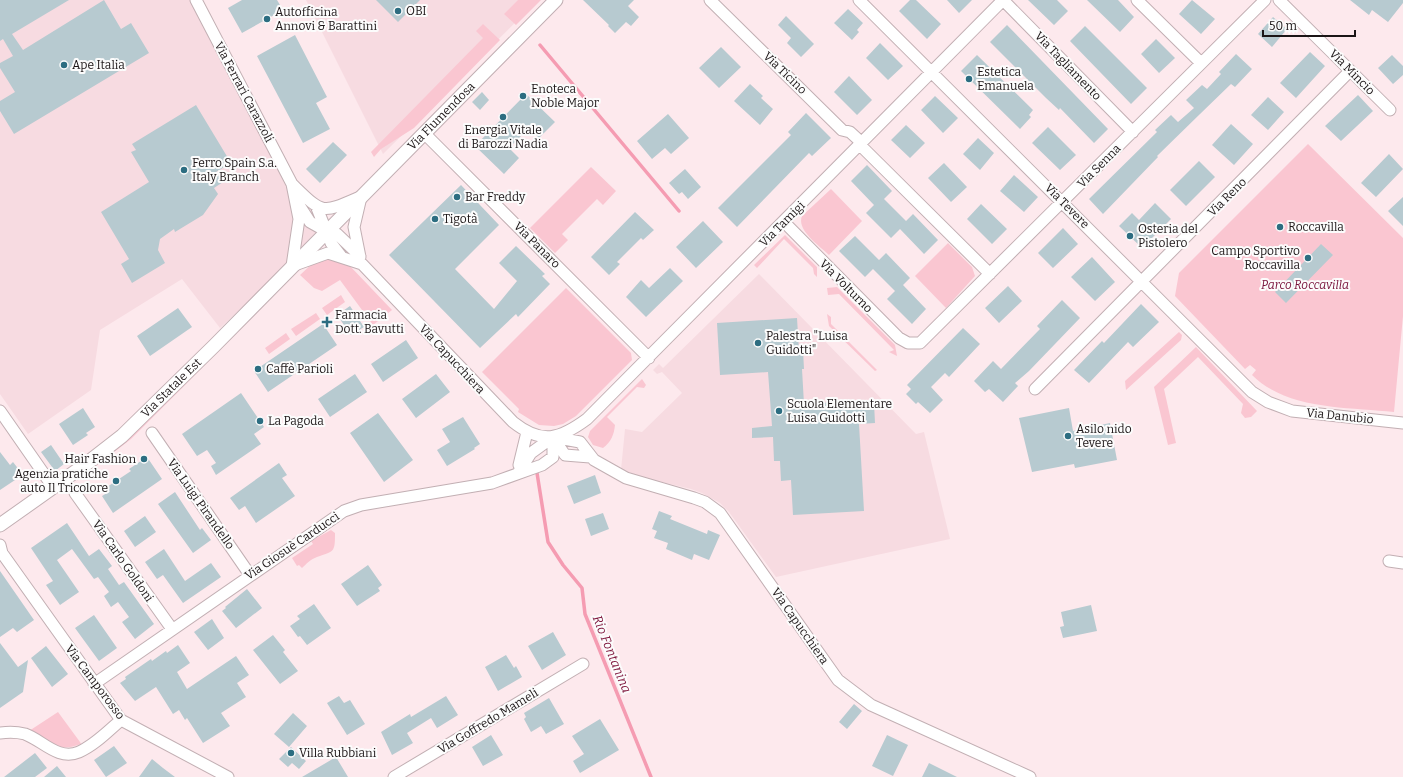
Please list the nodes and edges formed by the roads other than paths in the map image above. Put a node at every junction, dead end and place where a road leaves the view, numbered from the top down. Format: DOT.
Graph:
graph roads {
  1 [pos="196,0"];
  2 [pos="556,0"];
  3 [pos="710,0"];
  4 [pos="859,0"];
  5 [pos="1003,0"];
  6 [pos="1137,0"];
  7 [pos="1265,0"];
  8 [pos="1279,0"];
  9 [pos="1201,63"];
  10 [pos="933,72"];
  11 [pos="1349,72"];
  12 [pos="1390,110"];
  13 [pos="1133,132"];
  14 [pos="424,133"];
  15 [pos="861,144"];
  16 [pos="292,184"];
  17 [pos="361,197"];
  18 [pos="297,202"];
  19 [pos="1063,202"];
  20 [pos="317,208"];
  21 [pos="784,222"];
  22 [pos="326,231"];
  23 [pos="341,256"];
  24 [pos="361,260"];
  25 [pos="292,266"];
  26 [pos="990,274"];
  27 [pos="1142,282"];
  28 [pos="913,344"];
  29 [pos="649,358"];
  30 [pos="1035,389"];
  31 [pos="1278,407"];
  32 [pos="0,411"];
  33 [pos="1403,423"];
  34 [pos="527,432"];
  35 [pos="152,433"];
  36 [pos="553,437"];
  37 [pos="518,473"];
  38 [pos="53,488"];
  39 [pos="75,493"];
  40 [pos="0,525"];
  41 [pos="0,545"];
  42 [pos="1389,561"];
  43 [pos="1403,563"];
  44 [pos="250,575"];
  45 [pos="172,629"];
  46 [pos="583,664"];
  47 [pos="94,684"];
  48 [pos="121,720"];
  49 [pos="0,733"];
  50 [pos="228,777"];
  51 [pos="394,777"];
  52 [pos="1030,777"];
  1 -- 16 [label="street, Via Ferrari Carazzoli"];
  2 -- 14 [label="street, Via Flumendosa"];
  3 -- 15 [label="street, Via Ticino"];
  4 -- 10 [label="street, Via Tevere"];
  5 -- 10 [label="street, Via Tamigi"];
  5 -- 13 [label="street, Via Tagliamento"];
  6 -- 9 [label="street"];
  7 -- 9 [label="street, Via Senna"];
  8 -- 11 [label="street, Via Mincio"];
  9 -- 13 [label="street, Via Senna"];
  10 -- 15 [label="street, Via Tamigi"];
  10 -- 19 [label="street, Via Tevere"];
  11 -- 12 [label="street, Via Mincio"];
  11 -- 27 [label="street, Via Reno"];
  13 -- 19 [label="street, Via Senna"];
  14 -- 17 [label="street, Via Flumendosa"];
  14 -- 29 [label="street, Via Panaro"];
  15 -- 21 [label="street, Via Tamigi"];
  15 -- 26 [label="street, Via Ticino"];
  16 -- 18 [label="street, Via Ferrari Carazzoli"];
  16 -- 20 [label="street, Via Ferrari Carazzoli"];
  17 -- 20 [label="street"];
  17 -- 22 [label="street, Via Flumendosa"];
  17 -- 24 [label="street"];
  18 -- 22 [label="street, Via Ferrari Carazzoli"];
  18 -- 25 [label="street, Via Ferrari Carazzoli"];
  19 -- 26 [label="street, Via Senna"];
  19 -- 27 [label="street, Via Tevere"];
  20 -- 22 [label="street, Via Ferrari Carazzoli"];
  21 -- 28 [label="street, Via Volturno"];
  21 -- 29 [label="street, Via Tamigi"];
  22 -- 23 [label="street"];
  22 -- 24 [label="street, Via Capucchiera"];
  22 -- 25 [label="street, Via Statale Est"];
  23 -- 24 [label="street, Via Capucchiera"];
  23 -- 25 [label="street, Via Capucchiera"];
  24 -- 34 [label="street, Via Capucchiera"];
  25 -- 38 [label="street, Via Statale Est"];
  26 -- 28 [label="street, Via Senna"];
  27 -- 30 [label="street, Via Reno"];
  27 -- 31 [label="street, Via Tevere"];
  29 -- 36 [label="street, Via Tamigi"];
  31 -- 33 [label="street, Via Danubio"];
  32 -- 38 [label="street"];
  34 -- 36 [label="street, Via Capucchiera"];
  34 -- 37 [label="street"];
  35 -- 44 [label="street, Via Luigi Pirandello"];
  36 -- 37 [label="street"];
  36 -- 37 [label="street, Via Giosuè Carducci"];
  36 -- 52 [label="street, Via Capucchiera"];
  37 -- 44 [label="street, Via Giosuè Carducci"];
  38 -- 40 [label="street, Via Statale Est"];
  39 -- 45 [label="street, Via Carlo Goldoni"];
  41 -- 47 [label="street, Via Camporosso"];
  42 -- 43 [label="street"];
  44 -- 45 [label="street, Via Giosuè Carducci"];
  45 -- 47 [label="street, Via Giosuè Carducci"];
  46 -- 51 [label="street, Via Goffredo Mameli"];
  47 -- 48 [label="street, Via Camporosso"];
  48 -- 49 [label="street"];
  48 -- 50 [label="street, Via Camporosso"];
}
